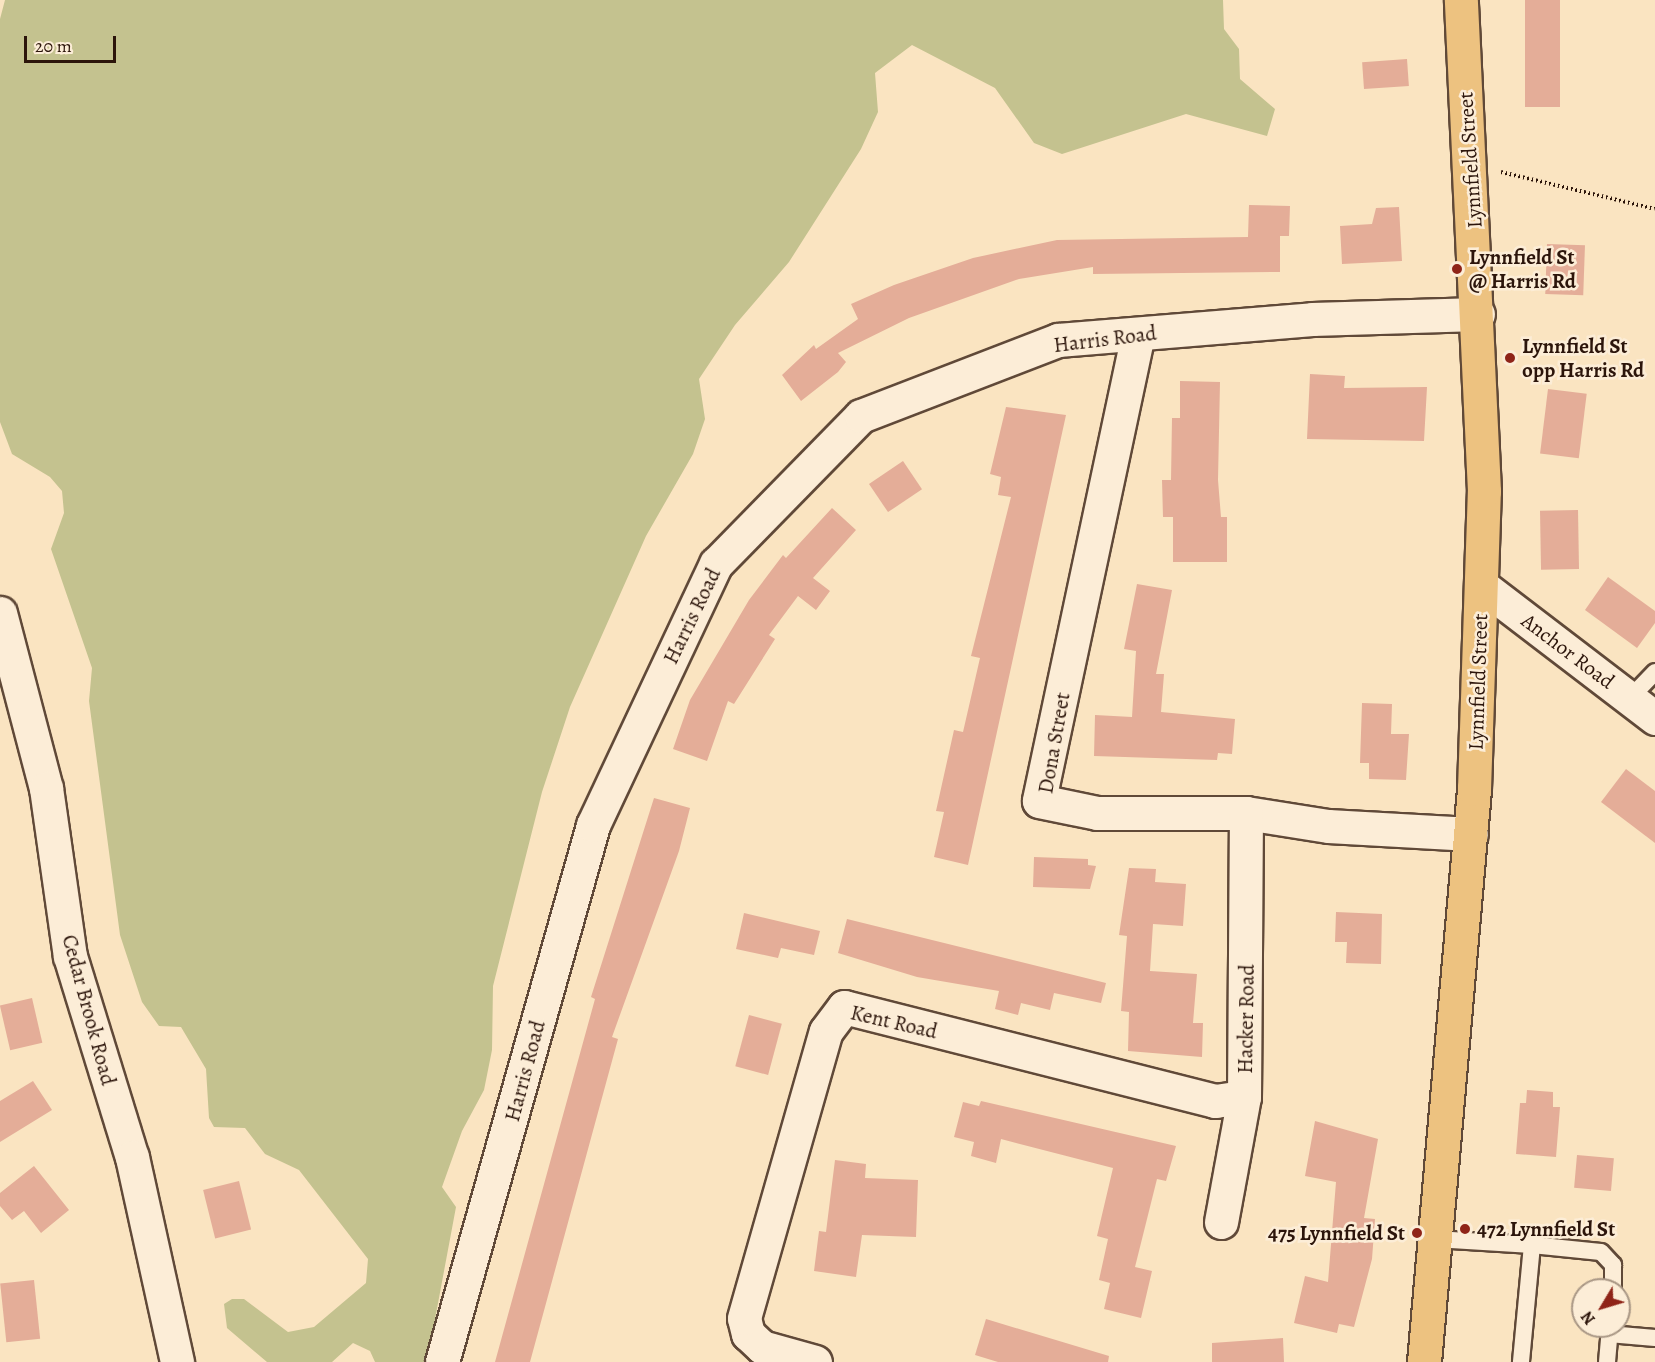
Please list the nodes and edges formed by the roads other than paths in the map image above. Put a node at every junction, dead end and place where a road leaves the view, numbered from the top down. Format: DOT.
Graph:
graph roads {
  1 [pos="1461,0"];
  2 [pos="1478,314"];
  3 [pos="1138,334"];
  4 [pos="1481,585"];
  5 [pos="1,619"];
  6 [pos="1655,672"];
  7 [pos="1643,708"];
  8 [pos="1246,813"];
  9 [pos="1471,834"];
  10 [pos="1244,1097"];
  11 [pos="1221,1222"];
  12 [pos="1435,1239"];
  13 [pos="1532,1245"];
  14 [pos="1613,1278"];
  15 [pos="1631,1334"];
  16 [pos="1608,1338"];
  17 [pos="1655,1338"];
  18 [pos="177,1362"];
  19 [pos="442,1362"];
  20 [pos="815,1362"];
  21 [pos="1424,1362"];
  22 [pos="1521,1362"];
  23 [pos="1607,1362"];
  1 -- 2 [label="main road, Lynnfield Street"];
  2 -- 3 [label="street, Harris Road"];
  2 -- 4 [label="main road, Lynnfield Street"];
  3 -- 8 [label="street, Dona Street"];
  3 -- 19 [label="street, Harris Road"];
  4 -- 7 [label="street, Anchor Road"];
  4 -- 9 [label="main road, Lynnfield Street"];
  5 -- 18 [label="street, Cedar Brook Road"];
  6 -- 7 [label="lane"];
  8 -- 9 [label="street, Dona Street"];
  8 -- 10 [label="street, Hacker Road"];
  9 -- 12 [label="main road, Lynnfield Street"];
  10 -- 11 [label="street, Hacker Road"];
  10 -- 20 [label="street, Kent Road"];
  12 -- 13 [label="lane"];
  12 -- 21 [label="main road, Lynnfield Street"];
  13 -- 14 [label="lane"];
  13 -- 22 [label="lane"];
  15 -- 17 [label="lane"];
  16 -- 23 [label="lane"];
}
